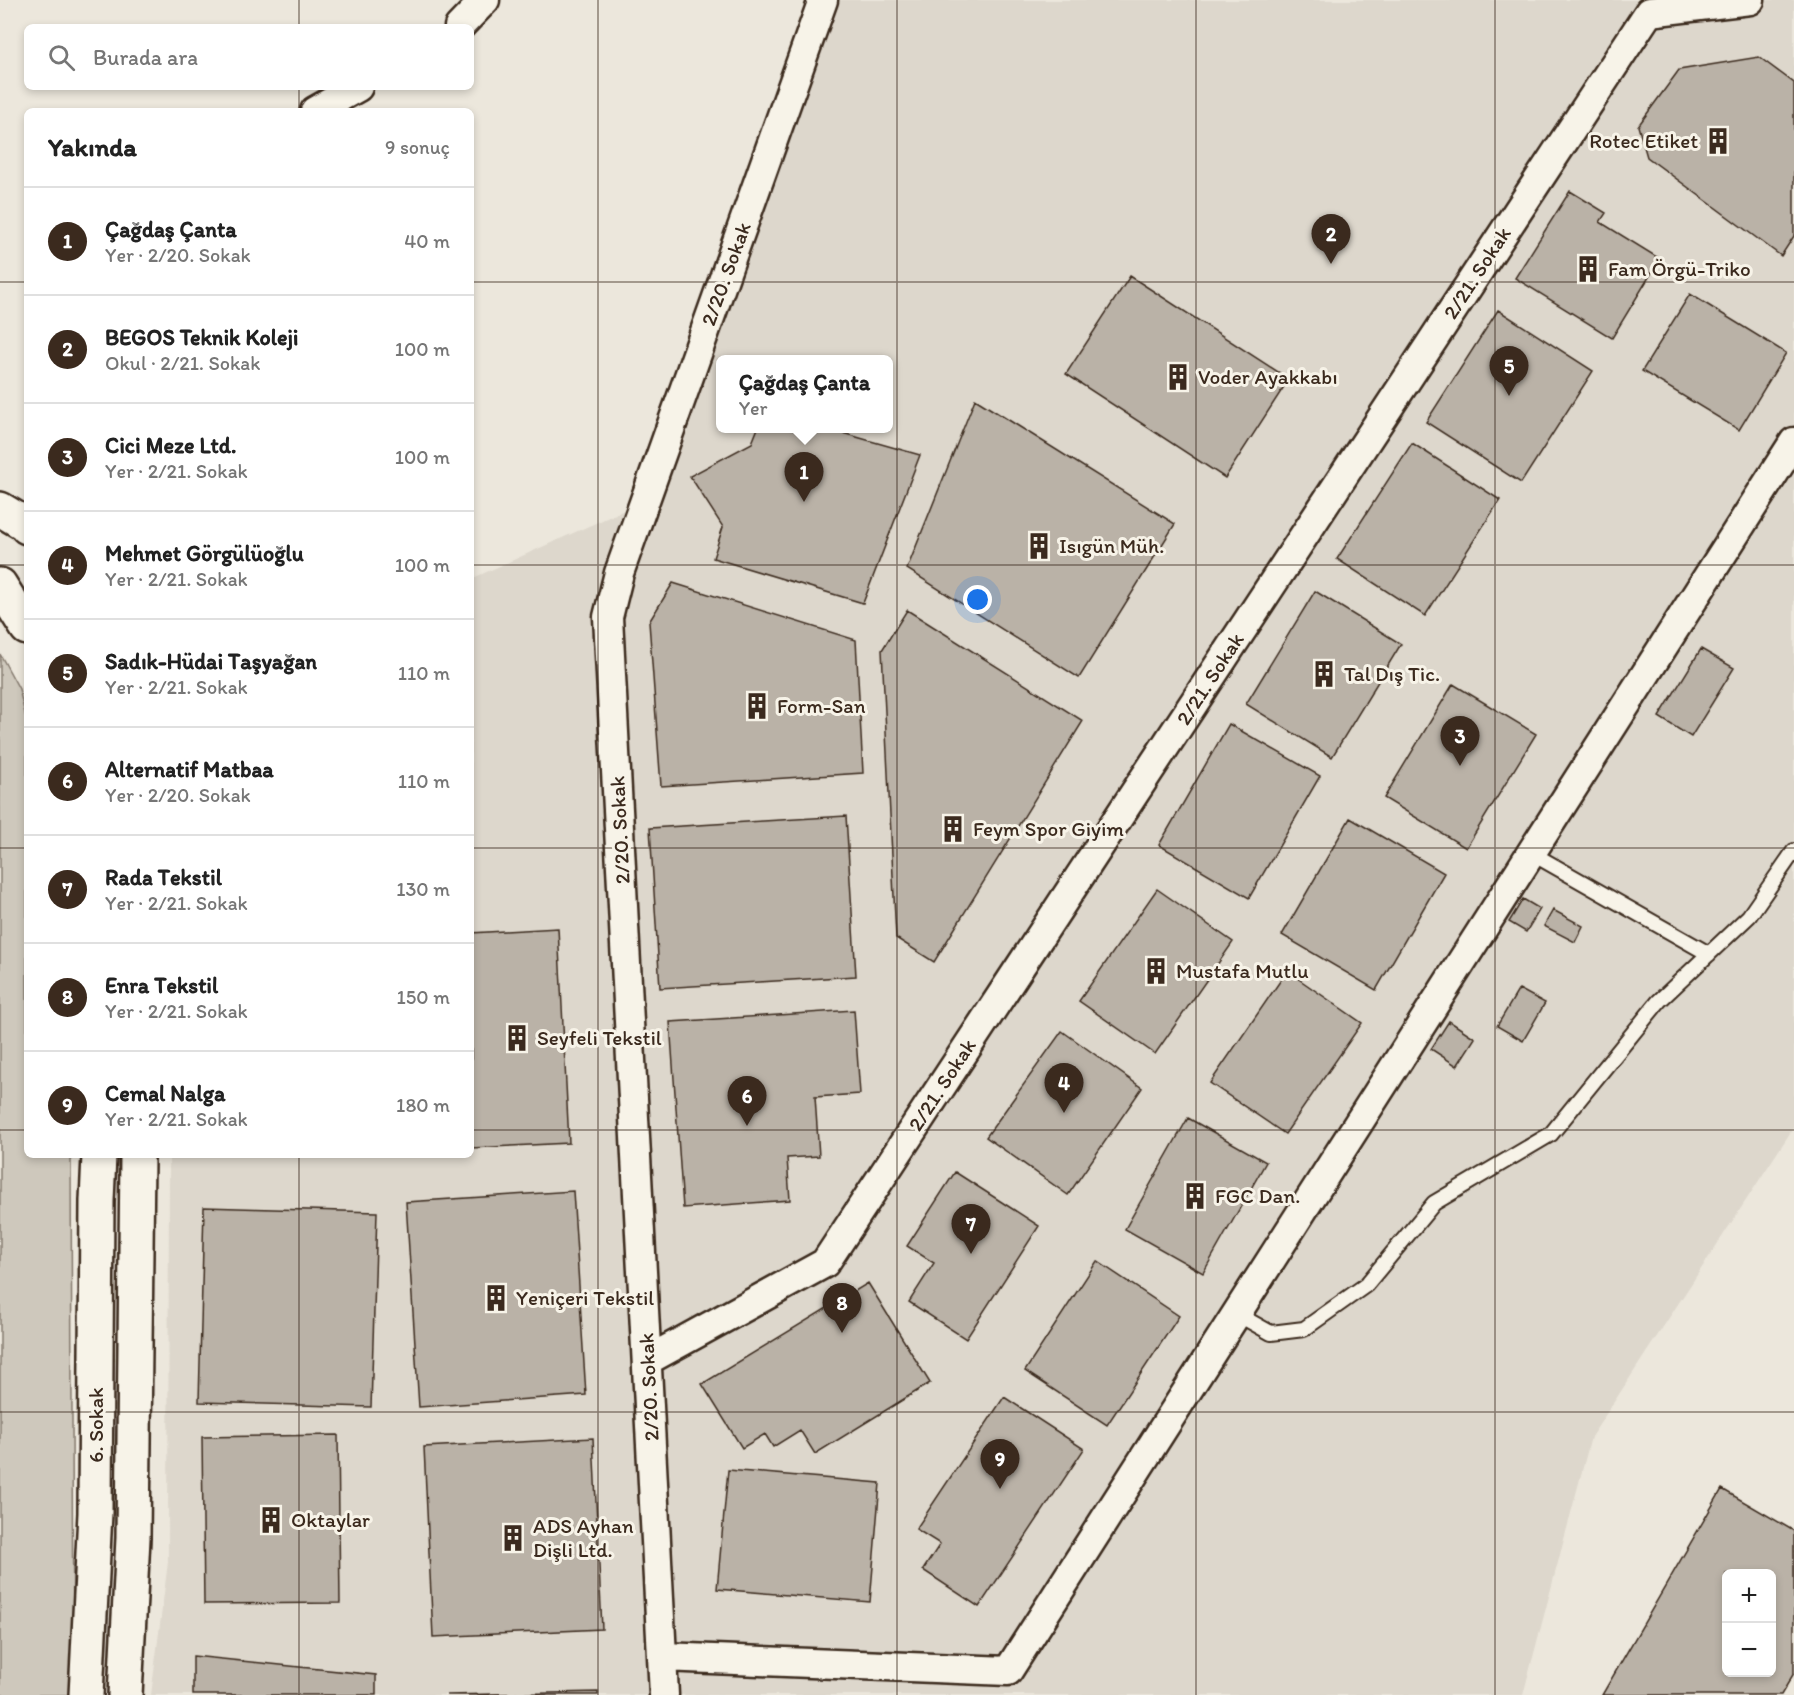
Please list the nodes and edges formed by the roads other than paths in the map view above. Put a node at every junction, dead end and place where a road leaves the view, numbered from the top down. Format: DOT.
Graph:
graph roads {
  1 [pos="485,0"];
  2 [pos="823,0"];
  3 [pos="1750,0"];
  4 [pos="1646,6"];
  5 [pos="462,24"];
  6 [pos="353,90"];
  7 [pos="320,108"];
  8 [pos="1794,442"];
  9 [pos="0,585"];
  10 [pos="24,623"];
  11 [pos="1794,851"];
  12 [pos="1531,853"];
  13 [pos="1709,954"];
  14 [pos="99,1158"];
  15 [pos="138,1158"];
  16 [pos="1237,1314"];
  17 [pos="648,1360"];
  18 [pos="663,1657"];
  19 [pos="86,1695"];
  20 [pos="125,1695"];
  21 [pos="664,1695"];
  1 -- 5 [label="street"];
  2 -- 17 [label="street, 2/20. Sokak"];
  3 -- 4 [label="street, 2/21. Sokak"];
  4 -- 17 [label="street, 2/21. Sokak"];
  6 -- 7 [label="street"];
  8 -- 12 [label="street"];
  9 -- 10 [label="main road"];
  11 -- 13 [label="lane"];
  12 -- 13 [label="lane"];
  12 -- 16 [label="street"];
  13 -- 16 [label="lane"];
  14 -- 19 [label="main road, 6. Sokak"];
  15 -- 20 [label="main road, 6. Sokak"];
  16 -- 18 [label="street"];
  17 -- 18 [label="street, 2/20. Sokak"];
  18 -- 21 [label="street, 2/20. Sokak"];
}
